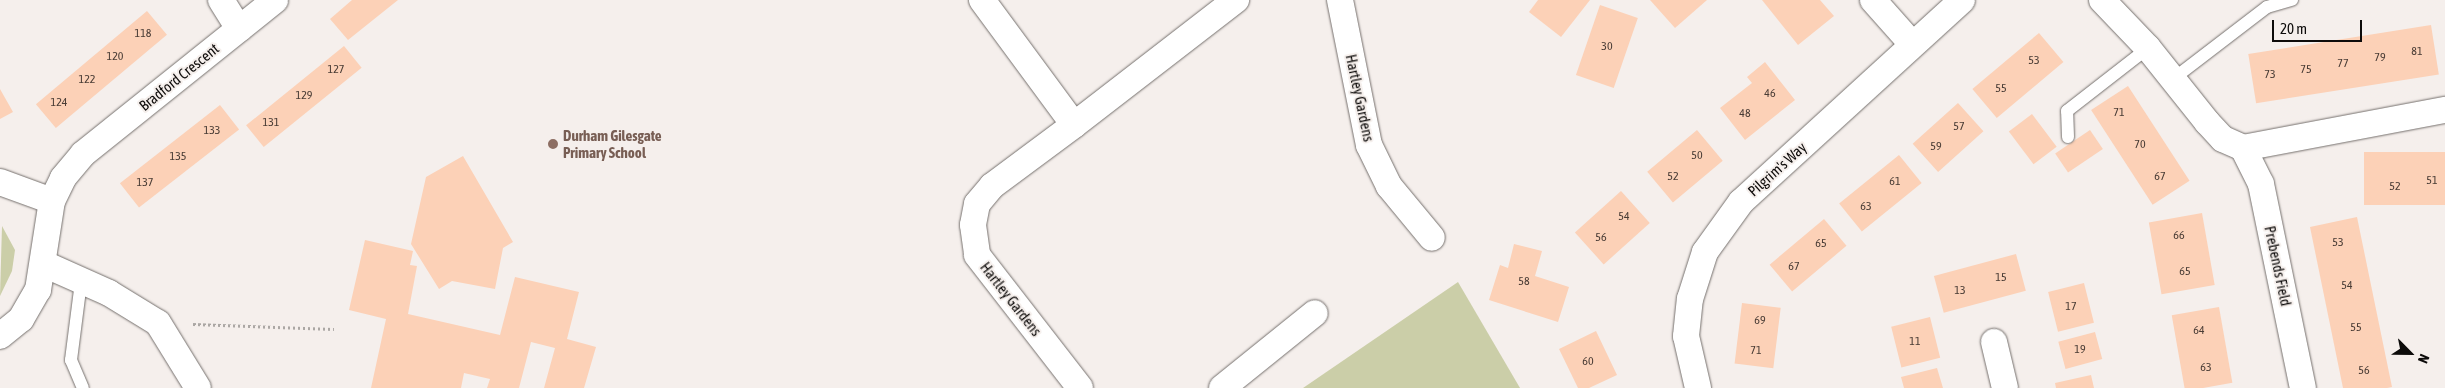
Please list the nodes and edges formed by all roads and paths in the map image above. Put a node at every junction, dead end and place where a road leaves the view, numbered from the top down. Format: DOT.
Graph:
graph roads {
  1 [pos="221,0"];
  2 [pos="276,0"];
  3 [pos="982,0"];
  4 [pos="1236,0"];
  5 [pos="1340,0"];
  6 [pos="1873,0"];
  7 [pos="1962,0"];
  8 [pos="2102,0"];
  9 [pos="2292,0"];
  10 [pos="239,29"];
  11 [pos="1912,44"];
  12 [pos="2148,48"];
  13 [pos="2173,79"];
  14 [pos="2445,110"];
  15 [pos="1074,124"];
  16 [pos="2068,137"];
  17 [pos="2243,148"];
  18 [pos="0,182"];
  19 [pos="52,202"];
  20 [pos="1432,238"];
  21 [pos="44,264"];
  22 [pos="81,282"];
  23 [pos="1315,313"];
  24 [pos="158,323"];
  25 [pos="334,329"];
  26 [pos="0,336"];
  27 [pos="1994,342"];
  28 [pos="83,388"];
  29 [pos="198,388"];
  30 [pos="1080,388"];
  31 [pos="1222,388"];
  32 [pos="1698,388"];
  33 [pos="2005,388"];
  34 [pos="2303,388"];
  1 -- 10 [label="street"];
  2 -- 10 [label="street, Bradford Crescent"];
  3 -- 15 [label="street"];
  4 -- 15 [label="street, Hartley Gardens"];
  5 -- 20 [label="street, Hartley Gardens"];
  6 -- 11 [label="street"];
  7 -- 11 [label="street, Pilgrim's Way"];
  8 -- 12 [label="street"];
  9 -- 13 [label="lane"];
  10 -- 19 [label="street, Bradford Crescent"];
  11 -- 32 [label="street, Pilgrim's Way"];
  12 -- 13 [label="street"];
  12 -- 16 [label="lane"];
  13 -- 17 [label="street"];
  14 -- 17 [label="street"];
  15 -- 30 [label="street, Hartley Gardens"];
  17 -- 34 [label="street, Prebends Field"];
  18 -- 19 [label="street"];
  19 -- 21 [label="street, Bradford Crescent"];
  21 -- 22 [label="street"];
  21 -- 26 [label="street, Bradford Crescent"];
  22 -- 24 [label="street"];
  22 -- 28 [label="lane"];
  23 -- 31 [label="street"];
  24 -- 25 [label="path"];
  24 -- 29 [label="street"];
  27 -- 33 [label="street"];
}
